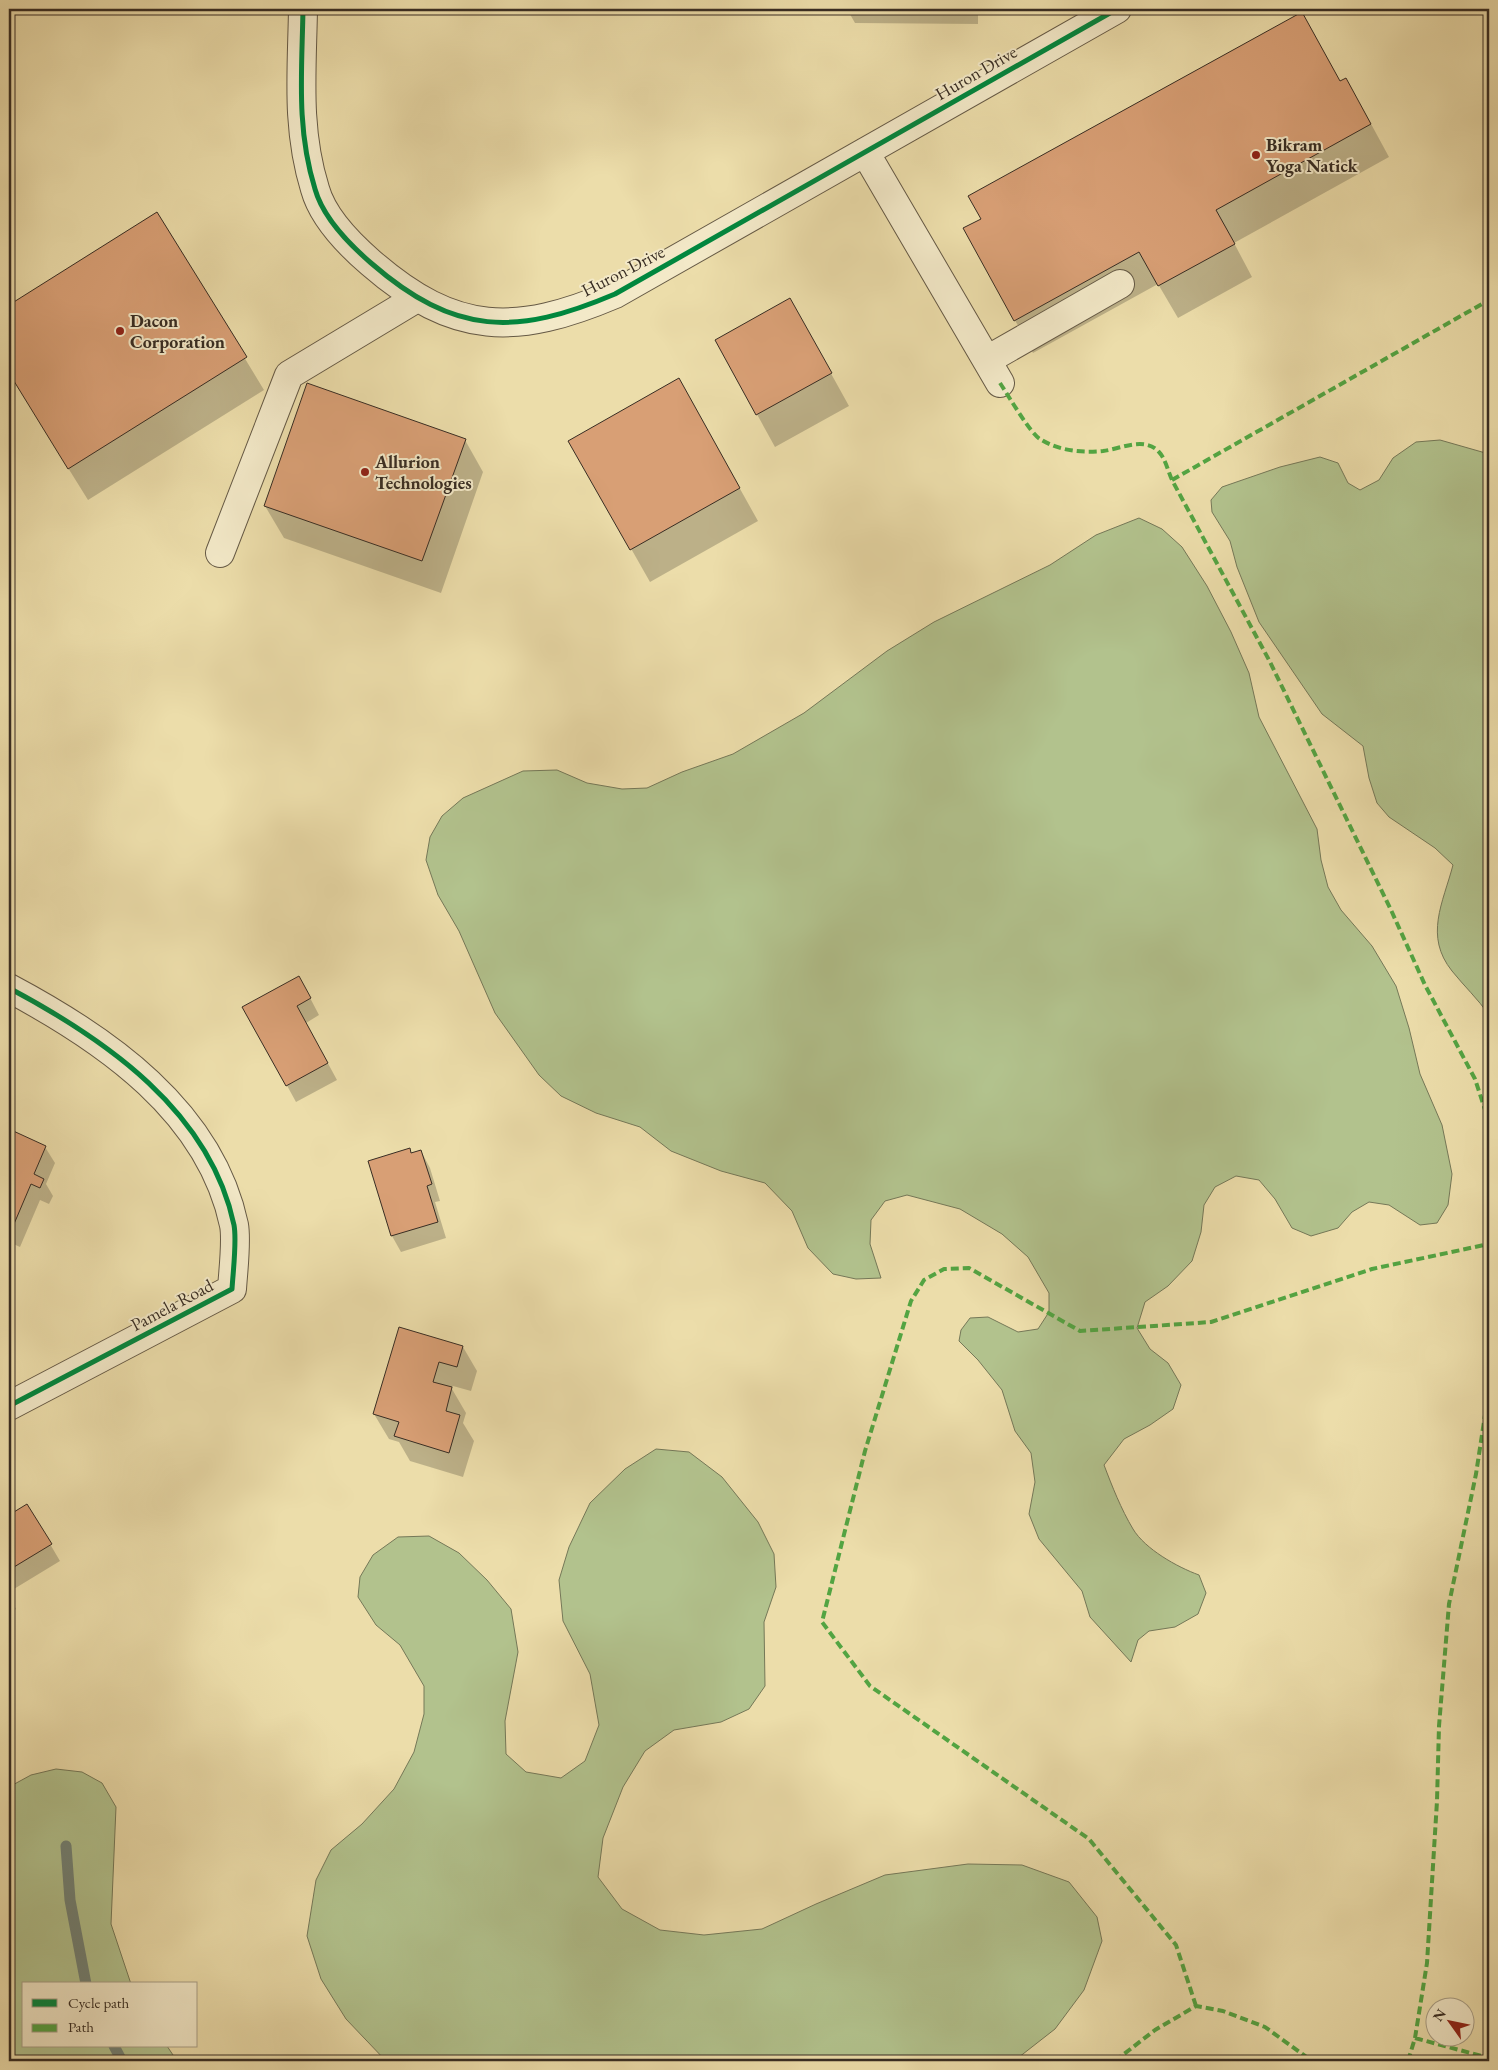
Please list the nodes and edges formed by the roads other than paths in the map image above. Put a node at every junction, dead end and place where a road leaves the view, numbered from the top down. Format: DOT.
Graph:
graph roads {
  1 [pos="303,9"];
  2 [pos="1117,9"];
  3 [pos="865,152"];
  4 [pos="1120,284"];
  5 [pos="417,298"];
  6 [pos="986,360"];
  7 [pos="1000,383"];
  8 [pos="220,553"];
  9 [pos="9,988"];
  10 [pos="9,1406"];
  1 -- 5 [label="street, Huron Drive"];
  2 -- 3 [label="street, Huron Drive"];
  3 -- 5 [label="street, Huron Drive"];
  3 -- 6 [label="street"];
  4 -- 6 [label="street"];
  5 -- 8 [label="street"];
  6 -- 7 [label="street"];
  9 -- 10 [label="street, Pamela Road"];
}
